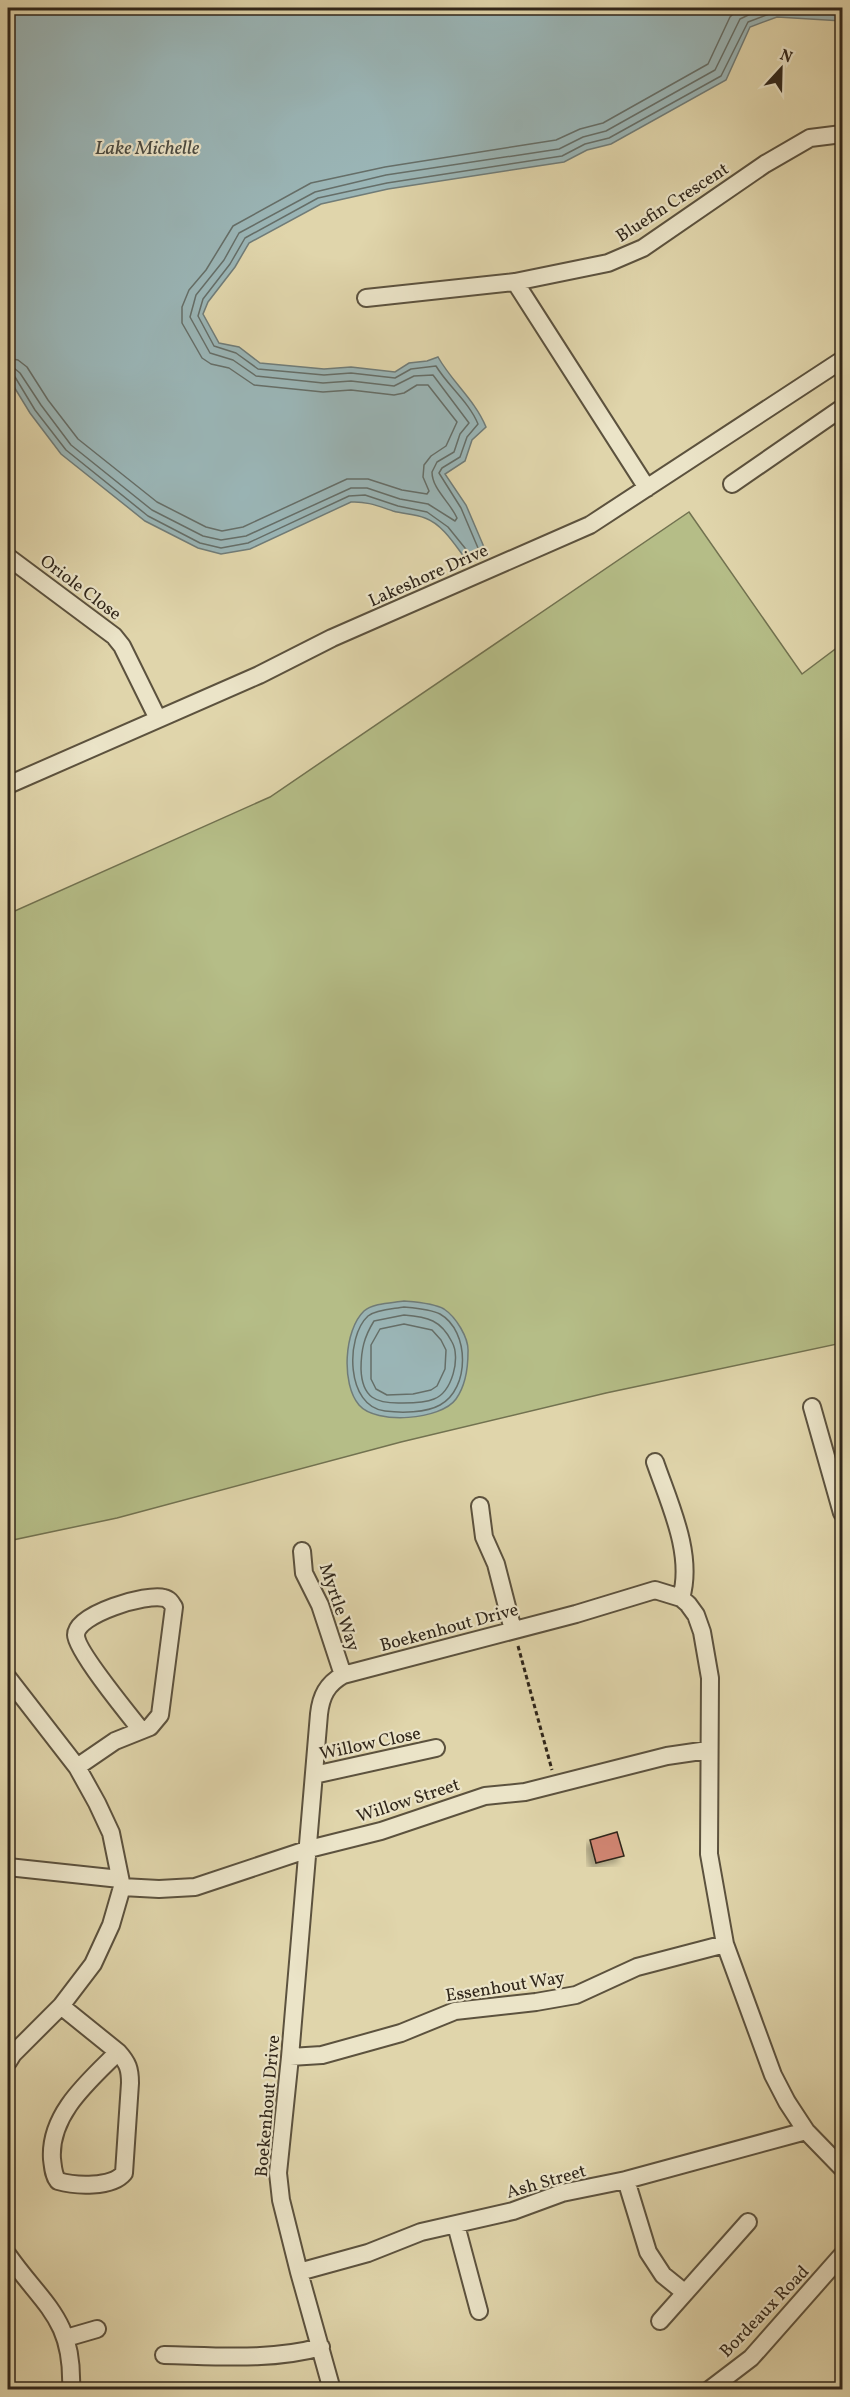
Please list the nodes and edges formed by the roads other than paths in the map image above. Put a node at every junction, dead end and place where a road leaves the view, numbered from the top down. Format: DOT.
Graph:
graph roads {
  1 [pos="843,134"];
  2 [pos="515,282"];
  3 [pos="366,298"];
  4 [pos="843,360"];
  5 [pos="843,408"];
  6 [pos="732,484"];
  7 [pos="647,488"];
  8 [pos="8,557"];
  9 [pos="158,719"];
  10 [pos="8,785"];
  11 [pos="812,1407"];
  12 [pos="655,1462"];
  13 [pos="480,1506"];
  14 [pos="843,1513"];
  15 [pos="302,1551"];
  16 [pos="681,1598"];
  17 [pos="513,1630"];
  18 [pos="343,1675"];
  19 [pos="8,1678"];
  20 [pos="141,1730"];
  21 [pos="436,1749"];
  22 [pos="708,1750"];
  23 [pos="76,1767"];
  24 [pos="314,1775"];
  25 [pos="309,1849"];
  26 [pos="8,1868"];
  27 [pos="121,1883"];
  28 [pos="724,1944"];
  29 [pos="61,2006"];
  30 [pos="118,2052"];
  31 [pos="291,2057"];
  32 [pos="8,2062"];
  33 [pos="806,2131"];
  34 [pos="843,2168"];
  35 [pos="626,2180"];
  36 [pos="748,2222"];
  37 [pos="456,2225"];
  38 [pos="8,2255"];
  39 [pos="843,2255"];
  40 [pos="299,2272"];
  41 [pos="684,2292"];
  42 [pos="479,2310"];
  43 [pos="660,2321"];
  44 [pos="97,2329"];
  45 [pos="66,2338"];
  46 [pos="321,2346"];
  47 [pos="165,2355"];
  48 [pos="71,2390"];
  49 [pos="332,2390"];
  50 [pos="709,2390"];
  1 -- 2 [label="street, Bluefin Crescent"];
  2 -- 3 [label="street, Bluefin Crescent"];
  2 -- 7 [label="street"];
  4 -- 7 [label="street, Lakeshore Drive"];
  5 -- 6 [label="street"];
  7 -- 9 [label="street, Lakeshore Drive"];
  8 -- 9 [label="street, Oriole Close"];
  9 -- 10 [label="street, Lakeshore Drive"];
  11 -- 14 [label="street"];
  12 -- 16 [label="street"];
  13 -- 17 [label="street"];
  15 -- 18 [label="street, Myrtle Way"];
  16 -- 17 [label="street, Boekenhout Drive"];
  16 -- 22 [label="street"];
  17 -- 18 [label="street, Boekenhout Drive"];
  18 -- 24 [label="street, Boekenhout Drive"];
  19 -- 23 [label="street"];
  20 -- 20 [label="street"];
  20 -- 23 [label="street"];
  21 -- 24 [label="street, Willow Close"];
  22 -- 25 [label="street, Willow Street"];
  22 -- 28 [label="street"];
  23 -- 27 [label="street"];
  24 -- 25 [label="street, Boekenhout Drive"];
  25 -- 27 [label="street, Willow Street"];
  25 -- 31 [label="street, Boekenhout Drive"];
  26 -- 27 [label="street, Willow Street"];
  27 -- 29 [label="street"];
  28 -- 31 [label="street, Essenhout Way"];
  28 -- 33 [label="street"];
  29 -- 30 [label="street"];
  29 -- 32 [label="street"];
  30 -- 30 [label="street"];
  31 -- 40 [label="street, Boekenhout Drive"];
  33 -- 34 [label="street"];
  33 -- 35 [label="street, Ash Street"];
  35 -- 37 [label="street, Ash Street"];
  35 -- 41 [label="street"];
  36 -- 41 [label="street"];
  37 -- 40 [label="street, Ash Street"];
  37 -- 42 [label="street"];
  38 -- 45 [label="street"];
  39 -- 50 [label="street, Bordeaux Road"];
  40 -- 46 [label="street, Boekenhout Drive"];
  41 -- 43 [label="street"];
  44 -- 45 [label="street"];
  45 -- 48 [label="street"];
  46 -- 47 [label="street"];
  46 -- 49 [label="street, Boekenhout Drive"];
}
